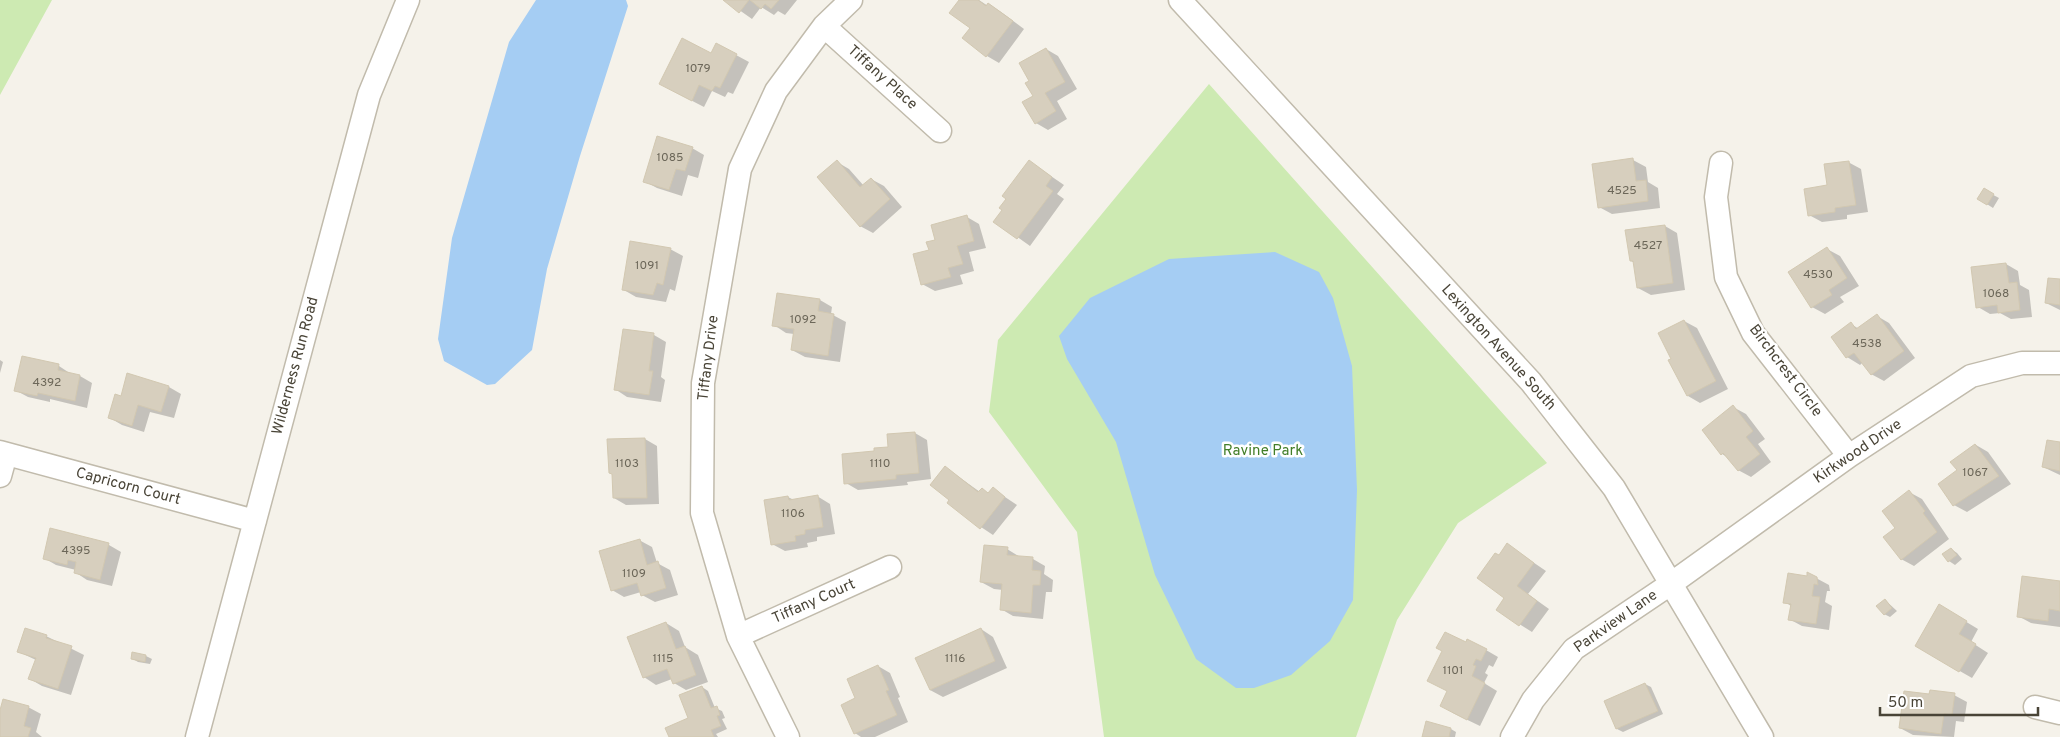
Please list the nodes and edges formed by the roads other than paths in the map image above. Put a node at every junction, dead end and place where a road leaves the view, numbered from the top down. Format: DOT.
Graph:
graph roads {
  1 [pos="408,0"];
  2 [pos="851,0"];
  3 [pos="1180,0"];
  4 [pos="824,26"];
  5 [pos="940,131"];
  6 [pos="1721,163"];
  7 [pos="2060,363"];
  8 [pos="3,453"];
  9 [pos="1849,456"];
  10 [pos="0,476"];
  11 [pos="255,521"];
  12 [pos="890,567"];
  13 [pos="1672,582"];
  14 [pos="738,636"];
  15 [pos="2035,707"];
  16 [pos="2060,713"];
  17 [pos="197,737"];
  18 [pos="788,737"];
  19 [pos="1512,737"];
  20 [pos="1762,737"];
  1 -- 11 [label="street, Wilderness Run Road"];
  2 -- 4 [label="street, Tiffany Drive"];
  3 -- 13 [label="street, Lexington Avenue South"];
  4 -- 5 [label="street, Tiffany Place"];
  4 -- 14 [label="street, Tiffany Drive"];
  6 -- 9 [label="street, Birchcrest Circle"];
  7 -- 9 [label="street, Kirkwood Drive"];
  8 -- 10 [label="street"];
  8 -- 11 [label="street, Capricorn Court"];
  9 -- 13 [label="street, Kirkwood Drive"];
  11 -- 17 [label="street, Wilderness Run Road"];
  12 -- 14 [label="street, Tiffany Court"];
  13 -- 19 [label="street, Parkview Lane"];
  13 -- 20 [label="street, Lexington Avenue South"];
  14 -- 18 [label="street, Tiffany Drive"];
  15 -- 16 [label="street"];
}
